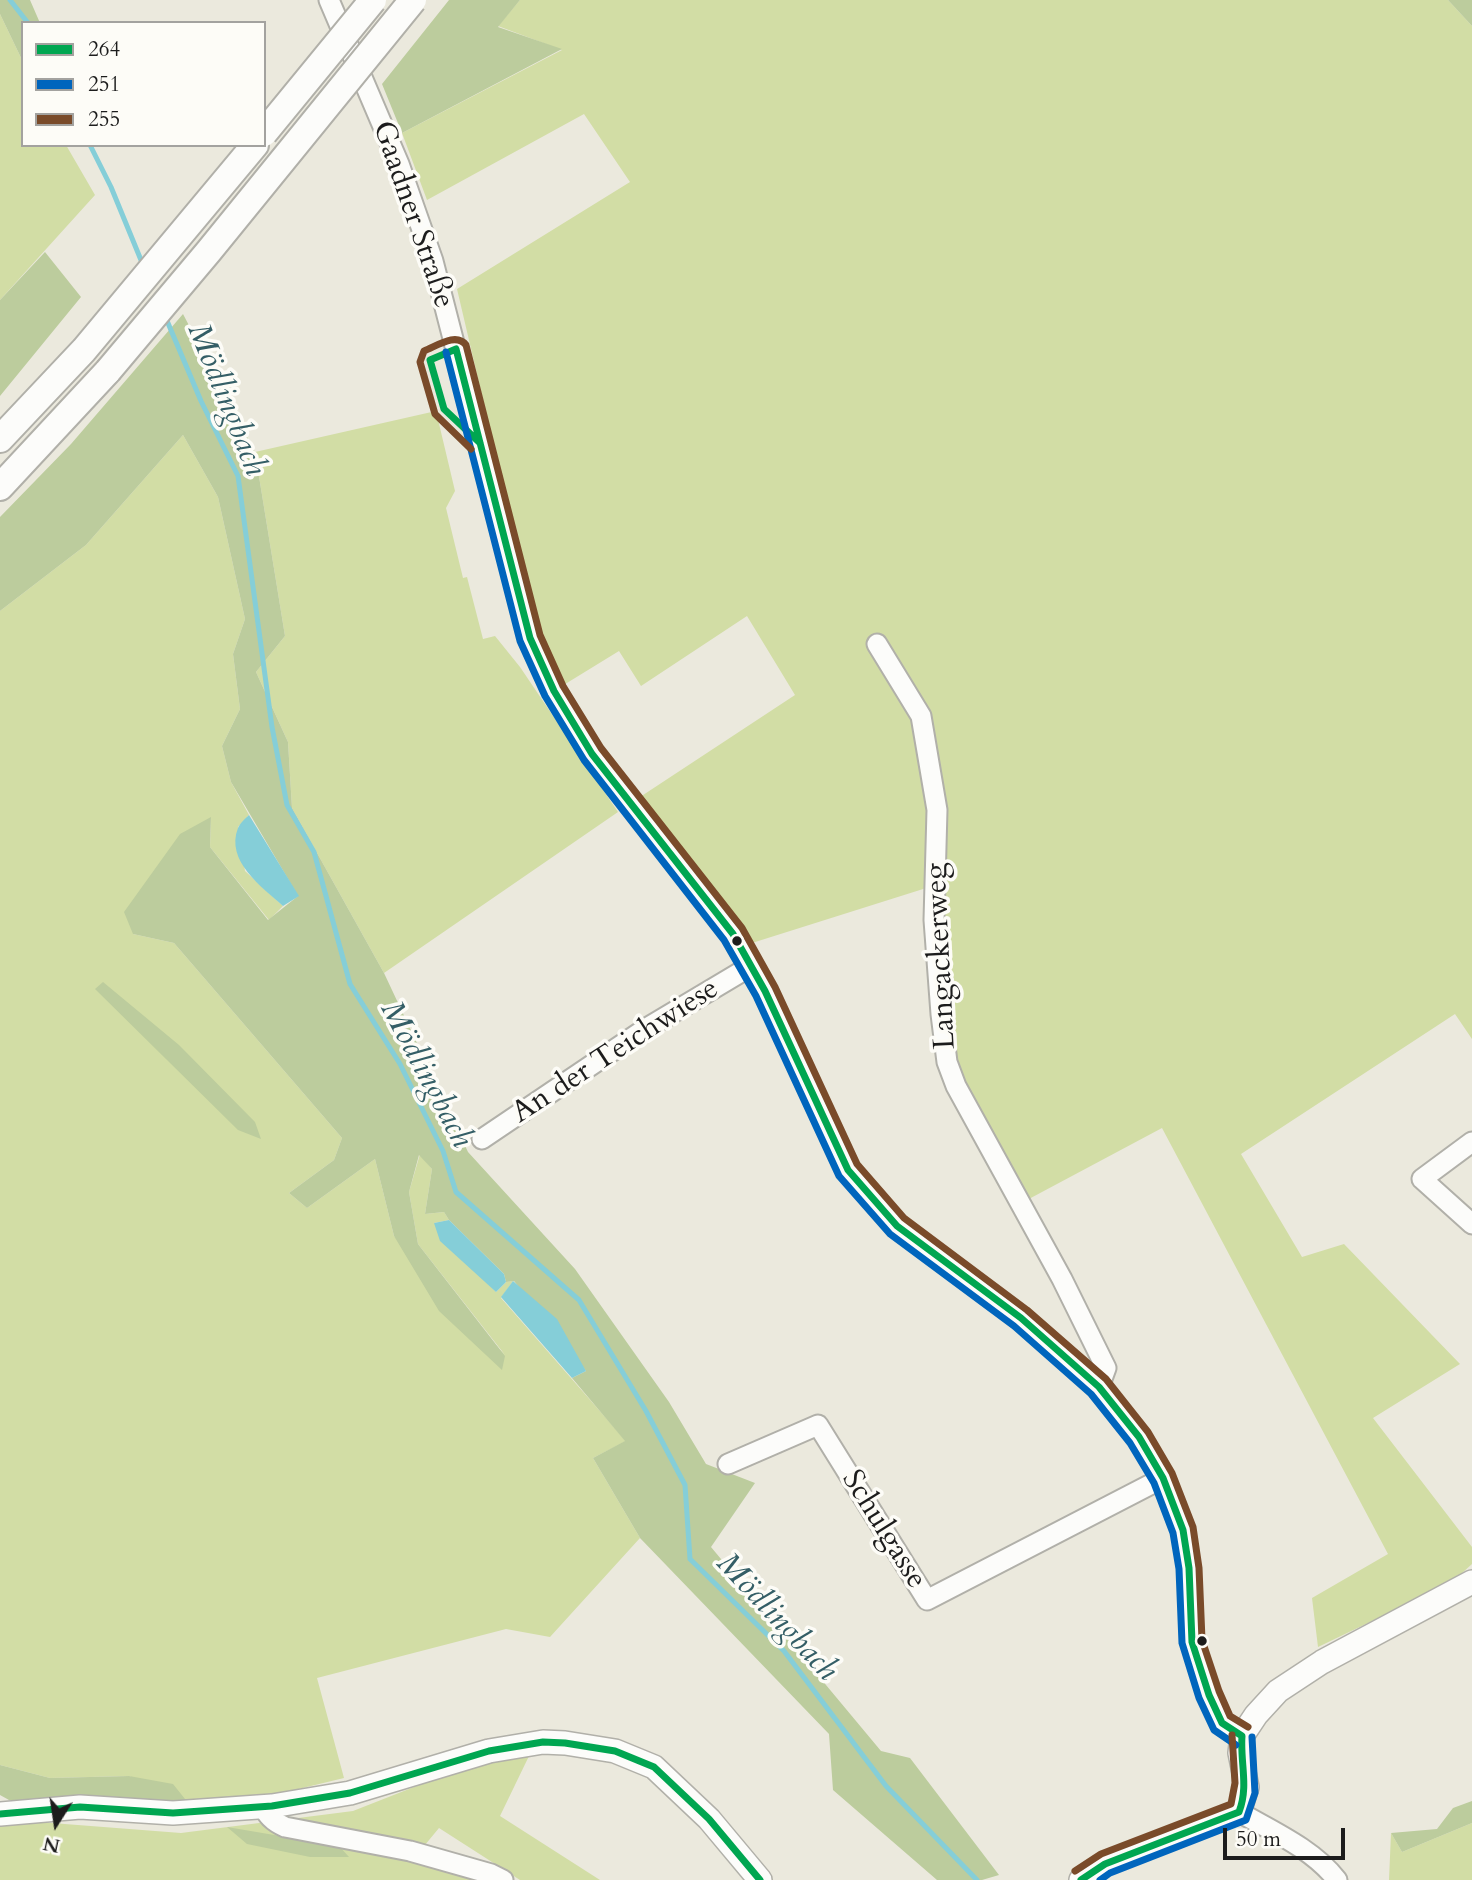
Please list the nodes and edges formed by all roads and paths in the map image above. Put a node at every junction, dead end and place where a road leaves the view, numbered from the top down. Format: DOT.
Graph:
graph roads {
  1 [pos="329,0"];
  2 [pos="373,0"];
  3 [pos="414,0"];
  4 [pos="266,131"];
  5 [pos="253,147"];
  6 [pos="0,439"];
  7 [pos="0,487"];
  8 [pos="877,644"];
  9 [pos="751,966"];
  10 [pos="482,1139"];
  11 [pos="1472,1142"];
  12 [pos="1472,1224"];
  13 [pos="1103,1377"];
  14 [pos="727,1464"];
  15 [pos="1163,1478"];
  16 [pos="1472,1581"];
  17 [pos="1242,1736"];
  18 [pos="264,1807"];
  19 [pos="1239,1812"];
  20 [pos="0,1814"];
  21 [pos="503,1880"];
  22 [pos="760,1880"];
  23 [pos="1082,1880"];
  24 [pos="1337,1880"];
  1 -- 9 [label="street, Gaadner Straße"];
  2 -- 4 [label="highway, bridge"];
  3 -- 7 [label="highway, bridge"];
  5 -- 6 [label="highway"];
  8 -- 13 [label="street, Langackerweg"];
  9 -- 10 [label="street, An der Teichwiese"];
  9 -- 13 [label="street, Gaadner Straße"];
  11 -- 12 [label="street"];
  13 -- 15 [label="street, Gaadner Straße"];
  14 -- 15 [label="street, Schulgasse"];
  15 -- 17 [label="street, Gaadner Straße"];
  16 -- 17 [label="main road"];
  17 -- 19 [label="main road"];
  18 -- 20 [label="main road"];
  18 -- 21 [label="street"];
  18 -- 22 [label="main road"];
  19 -- 23 [label="main road"];
  19 -- 24 [label="street"];
}
